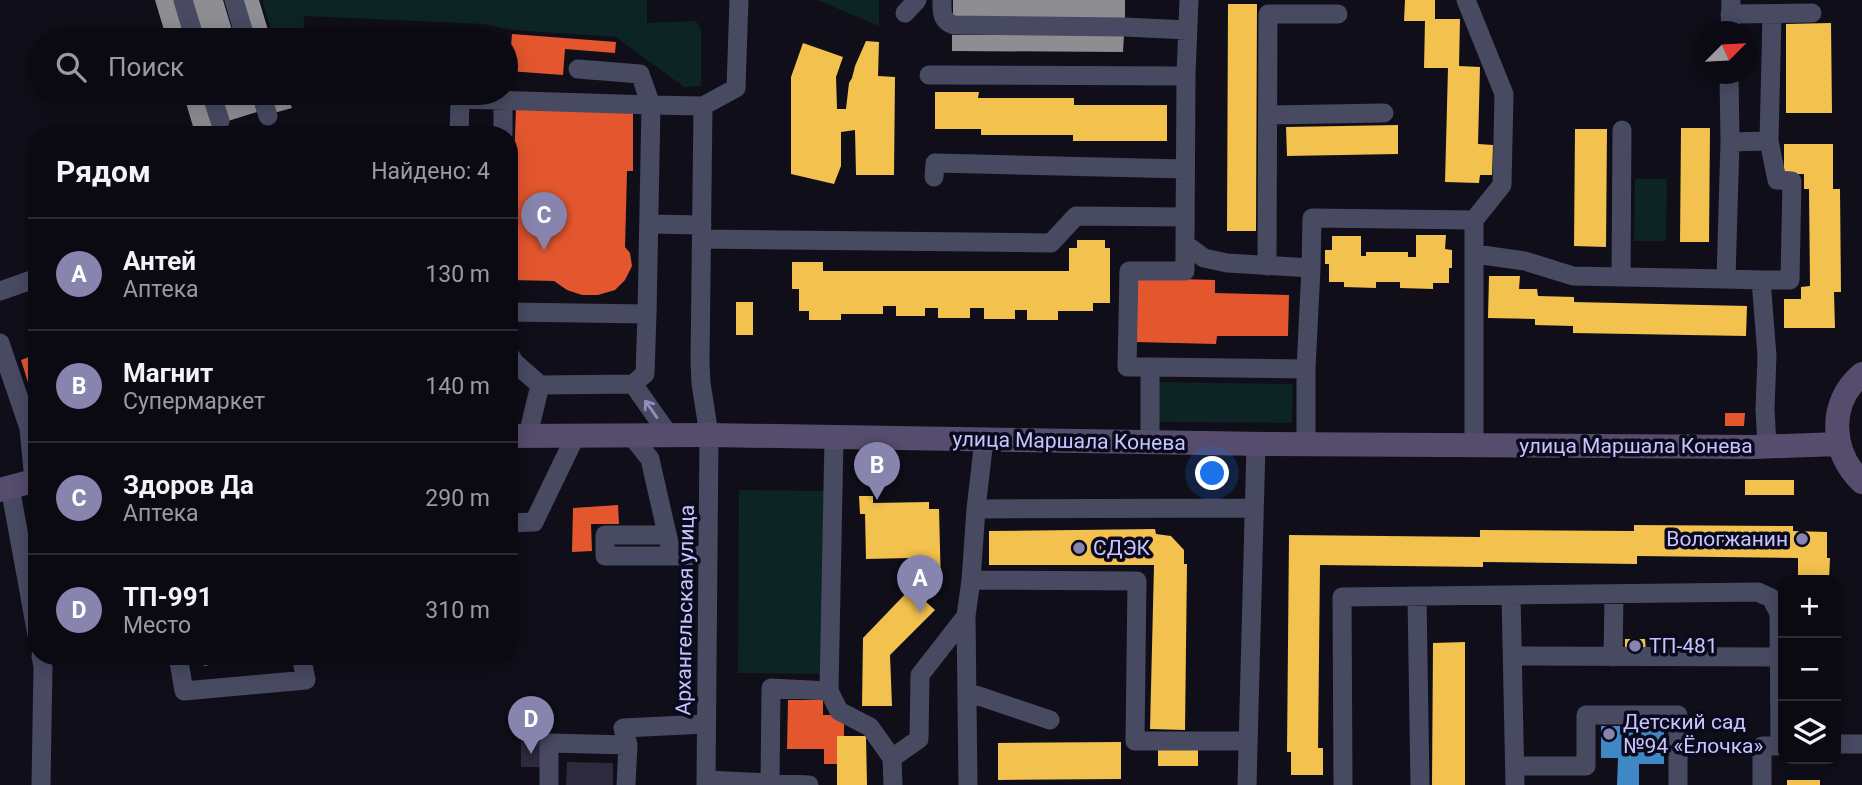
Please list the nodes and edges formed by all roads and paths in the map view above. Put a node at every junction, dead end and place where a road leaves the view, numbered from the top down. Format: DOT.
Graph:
graph roads {
  1 [pos="183,0"];
  2 [pos="233,0"];
  3 [pos="739,0"];
  4 [pos="942,0"];
  5 [pos="1189,0"];
  6 [pos="1466,0"];
  7 [pos="1812,13"];
  8 [pos="1338,14"];
  9 [pos="1772,14"];
  10 [pos="1730,15"];
  11 [pos="191,28"];
  12 [pos="242,28"];
  13 [pos="1188,30"];
  14 [pos="578,69"];
  15 [pos="929,75"];
  16 [pos="1186,76"];
  17 [pos="1729,84"];
  18 [pos="518,101"];
  19 [pos="215,105"];
  20 [pos="265,105"];
  21 [pos="460,105"];
  22 [pos="503,105"];
  23 [pos="651,105"];
  24 [pos="703,106"];
  25 [pos="1384,113"];
  26 [pos="1268,115"];
  27 [pos="268,116"];
  28 [pos="220,121"];
  29 [pos="459,126"];
  30 [pos="503,126"];
  31 [pos="1622,130"];
  32 [pos="1769,141"];
  33 [pos="1730,142"];
  34 [pos="1185,169"];
  35 [pos="934,177"];
  36 [pos="1185,217"];
  37 [pos="1475,220"];
  38 [pos="650,223"];
  39 [pos="702,232"];
  40 [pos="1185,244"];
  41 [pos="1475,254"];
  42 [pos="1204,258"];
  43 [pos="1267,266"];
  44 [pos="1311,268"];
  45 [pos="1185,271"];
  46 [pos="1621,277"];
  47 [pos="1726,279"];
  48 [pos="1761,280"];
  49 [pos="28,281"];
  50 [pos="0,291"];
  51 [pos="518,312"];
  52 [pos="647,314"];
  53 [pos="0,343"];
  54 [pos="518,365"];
  55 [pos="1150,367"];
  56 [pos="1306,369"];
  57 [pos="1862,374"];
  58 [pos="633,384"];
  59 [pos="540,385"];
  60 [pos="28,414"];
  61 [pos="519,435"];
  62 [pos="576,435"];
  63 [pos="631,435"];
  64 [pos="669,435"];
  65 [pos="709,435"];
  66 [pos="834,438"];
  67 [pos="984,440"];
  68 [pos="1150,442"];
  69 [pos="1255,444"];
  70 [pos="1306,444"];
  71 [pos="1838,444"];
  72 [pos="1474,445"];
  73 [pos="1767,447"];
  74 [pos="28,482"];
  75 [pos="1862,482"];
  76 [pos="5,489"];
  77 [pos="1254,508"];
  78 [pos="976,509"];
  79 [pos="518,523"];
  80 [pos="667,535"];
  81 [pos="708,555"];
  82 [pos="672,556"];
  83 [pos="971,580"];
  84 [pos="28,594"];
  85 [pos="1614,594"];
  86 [pos="1511,595"];
  87 [pos="1418,596"];
  88 [pos="966,616"];
  89 [pos="1779,638"];
  90 [pos="1513,656"];
  91 [pos="1614,657"];
  92 [pos="1778,657"];
  93 [pos="43,665"];
  94 [pos="180,665"];
  95 [pos="304,665"];
  96 [pos="829,691"];
  97 [pos="967,692"];
  98 [pos="1050,720"];
  99 [pos="706,724"];
  100 [pos="1248,741"];
  101 [pos="1841,744"];
  102 [pos="1862,744"];
  103 [pos="628,745"];
  104 [pos="1778,746"];
  105 [pos="892,758"];
  106 [pos="1515,775"];
  107 [pos="706,782"];
  108 [pos="771,784"];
  109 [pos="41,785"];
  110 [pos="549,785"];
  111 [pos="626,785"];
  112 [pos="809,785"];
  113 [pos="892,785"];
  114 [pos="968,785"];
  115 [pos="1247,785"];
  116 [pos="1343,785"];
  117 [pos="1420,785"];
  118 [pos="1678,785"];
  119 [pos="1762,785"];
  1 -- 11 [label="street"];
  2 -- 12 [label="street"];
  3 -- 24 [label="street"];
  4 -- 13 [label="street"];
  5 -- 13 [label="street"];
  6 -- 37 [label="street"];
  7 -- 9 [label="street"];
  8 -- 26 [label="street"];
  9 -- 10 [label="street"];
  9 -- 32 [label="street"];
  13 -- 16 [label="street"];
  14 -- 23 [label="street"];
  15 -- 16 [label="street"];
  16 -- 34 [label="street"];
  17 -- 33 [label="street"];
  18 -- 23 [label="street"];
  19 -- 28 [label="street"];
  20 -- 27 [label="street"];
  21 -- 29 [label="street"];
  22 -- 30 [label="street"];
  23 -- 24 [label="street"];
  23 -- 38 [label="street"];
  24 -- 39 [label="street, Архангельская улица"];
  25 -- 26 [label="street"];
  26 -- 43 [label="street"];
  31 -- 46 [label="street"];
  32 -- 33 [label="street"];
  32 -- 48 [label="street"];
  33 -- 47 [label="street"];
  34 -- 35 [label="street"];
  34 -- 36 [label="street"];
  36 -- 39 [label="street"];
  36 -- 40 [label="street"];
  37 -- 41 [label="street"];
  37 -- 44 [label="street"];
  38 -- 39 [label="street"];
  38 -- 52 [label="street"];
  39 -- 65 [label="street, Архангельская улица"];
  40 -- 42 [label="street"];
  40 -- 45 [label="street"];
  41 -- 46 [label="street"];
  41 -- 72 [label="street"];
  42 -- 43 [label="street"];
  42 -- 45 [label="street"];
  43 -- 44 [label="street"];
  44 -- 56 [label="street"];
  45 -- 55 [label="street"];
  46 -- 47 [label="street"];
  47 -- 48 [label="street"];
  48 -- 73 [label="street"];
  49 -- 50 [label="street"];
  51 -- 52 [label="street"];
  52 -- 58 [label="street"];
  53 -- 60 [label="street"];
  54 -- 59 [label="street"];
  55 -- 56 [label="street"];
  55 -- 68 [label="street"];
  56 -- 70 [label="street"];
  57 -- 71 [label="main road"];
  58 -- 59 [label="street"];
  64 -- 58 [label="street, one-way"];
  59 -- 61 [label="street"];
  61 -- 62 [label="main road, улица Маршала Конева"];
  62 -- 63 [label="main road, улица Маршала Конева"];
  62 -- 79 [label="street"];
  63 -- 64 [label="main road, улица Маршала Конева"];
  63 -- 80 [label="street"];
  64 -- 65 [label="main road, улица Маршала Конева"];
  65 -- 66 [label="main road, улица Маршала Конева"];
  65 -- 81 [label="street, Архангельская улица"];
  66 -- 67 [label="main road, улица Маршала Конева"];
  66 -- 96 [label="street"];
  67 -- 68 [label="main road, улица Маршала Конева"];
  67 -- 78 [label="street"];
  68 -- 69 [label="main road, улица Маршала Конева"];
  69 -- 70 [label="main road, улица Маршала Конева"];
  69 -- 77 [label="street"];
  70 -- 72 [label="main road, улица Маршала Конева"];
  71 -- 73 [label="main road, улица Маршала Конева"];
  71 -- 75 [label="main road"];
  72 -- 73 [label="main road, улица Маршала Конева"];
  74 -- 76 [label="main road"];
  76 -- 84 [label="street"];
  77 -- 78 [label="street"];
  77 -- 100 [label="street"];
  78 -- 83 [label="street"];
  80 -- 82 [label="street"];
  80 -- 82 [label="street"];
  81 -- 82 [label="street"];
  81 -- 99 [label="street, Архангельская улица"];
  83 -- 88 [label="street"];
  83 -- 100 [label="street"];
  85 -- 86 [label="street"];
  85 -- 89 [label="street"];
  85 -- 91 [label="street"];
  86 -- 87 [label="street"];
  86 -- 90 [label="street"];
  87 -- 116 [label="street"];
  87 -- 117 [label="street"];
  88 -- 97 [label="street"];
  88 -- 105 [label="street"];
  90 -- 91 [label="street"];
  90 -- 106 [label="street"];
  91 -- 92 [label="street"];
  93 -- 109 [label="street"];
  94 -- 95 [label="street"];
  96 -- 105 [label="street"];
  96 -- 108 [label="street"];
  97 -- 98 [label="street"];
  97 -- 114 [label="street"];
  99 -- 103 [label="street"];
  99 -- 107 [label="street, Архангельская улица"];
  100 -- 115 [label="street"];
  101 -- 102 [label="street"];
  103 -- 110 [label="street"];
  103 -- 111 [label="street"];
  104 -- 119 [label="street"];
  105 -- 113 [label="street"];
  106 -- 118 [label="street"];
  107 -- 108 [label="street"];
  108 -- 112 [label="street"];
}
